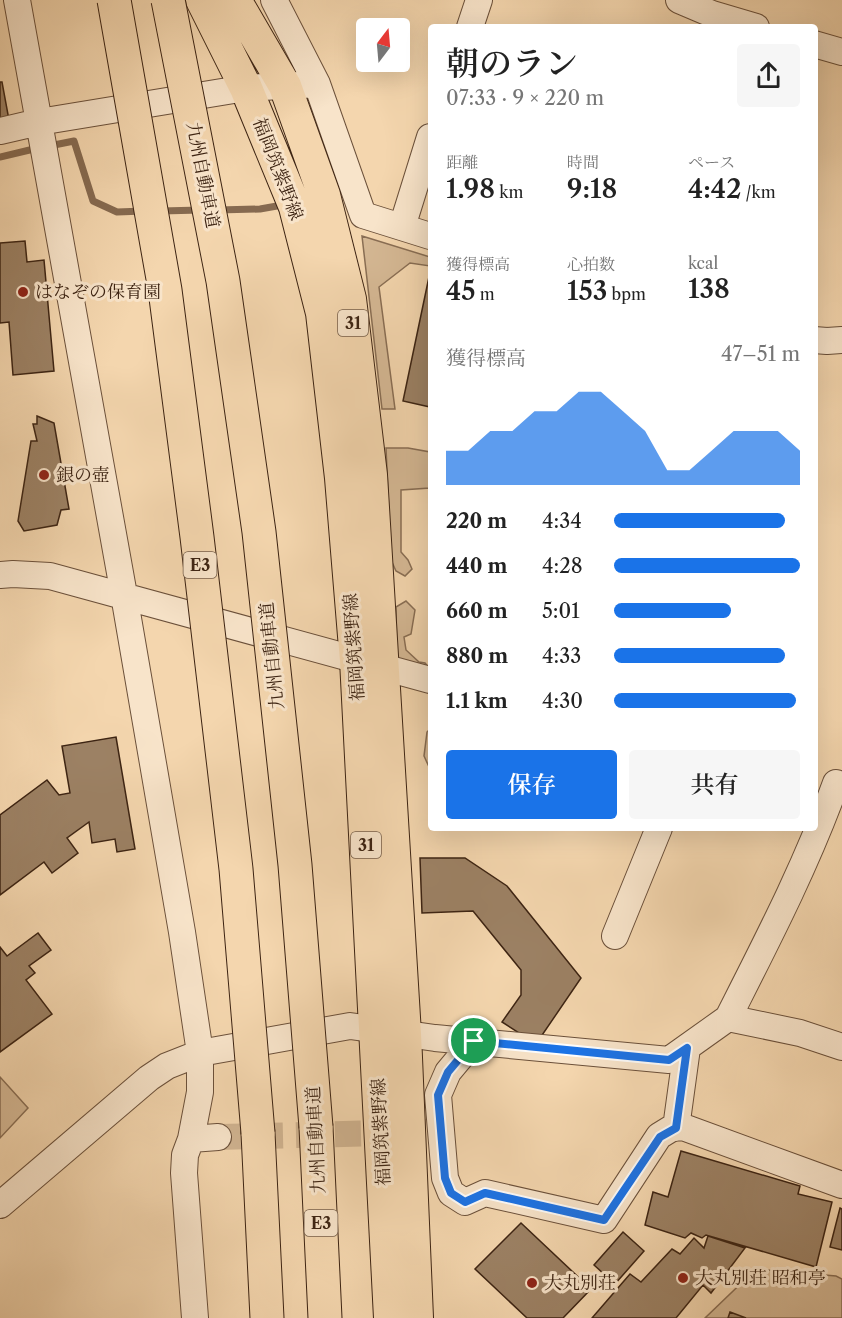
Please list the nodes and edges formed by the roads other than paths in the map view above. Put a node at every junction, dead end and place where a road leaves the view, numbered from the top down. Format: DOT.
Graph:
graph roads {
  1 [pos="17,0"];
  2 [pos="114,0"];
  3 [pos="168,0"];
  4 [pos="202,0"];
  5 [pos="235,0"];
  6 [pos="274,0"];
  7 [pos="479,0"];
  8 [pos="679,0"];
  9 [pos="471,24"];
  10 [pos="746,24"];
  11 [pos="818,45"];
  12 [pos="842,52"];
  13 [pos="317,84"];
  14 [pos="285,86"];
  15 [pos="246,88"];
  16 [pos="39,122"];
  17 [pos="0,131"];
  18 [pos="428,143"];
  19 [pos="402,227"];
  20 [pos="428,235"];
  21 [pos="818,340"];
  22 [pos="842,340"];
  23 [pos="0,575"];
  24 [pos="124,595"];
  25 [pos="369,664"];
  26 [pos="428,679"];
  27 [pos="831,781"];
  28 [pos="818,830"];
  29 [pos="658,831"];
  30 [pos="818,831"];
  31 [pos="615,936"];
  32 [pos="728,1018"];
  33 [pos="391,1032"];
  34 [pos="474,1041"];
  35 [pos="842,1047"];
  36 [pos="687,1048"];
  37 [pos="200,1053"];
  38 [pos="676,1128"];
  39 [pos="218,1137"];
  40 [pos="191,1138"];
  41 [pos="842,1185"];
  42 [pos="0,1205"];
  43 [pos="195,1318"];
  44 [pos="267,1318"];
  45 [pos="325,1318"];
  46 [pos="390,1318"];
  47 [pos="417,1318"];
  1 -- 16 [label="street"];
  2 -- 44 [label="highway, E3, bridge"];
  3 -- 45 [label="highway, 九州自動車道 / E3, bridge"];
  4 -- 15 [label="main road, 福岡筑紫野線 / 31"];
  5 -- 14 [label="main road, 福岡筑紫野線 / 31"];
  6 -- 13 [label="street"];
  7 -- 9 [label="street"];
  8 -- 10 [label="street"];
  11 -- 12 [label="street"];
  13 -- 14 [label="street"];
  13 -- 19 [label="street"];
  14 -- 15 [label="street"];
  14 -- 25 [label="main road, 福岡筑紫野線 / 31"];
  15 -- 16 [label="street"];
  15 -- 25 [label="main road, 福岡筑紫野線 / 31"];
  16 -- 17 [label="street"];
  16 -- 24 [label="street"];
  18 -- 19 [label="street"];
  19 -- 20 [label="street"];
  21 -- 22 [label="street"];
  23 -- 24 [label="street"];
  24 -- 25 [label="street"];
  24 -- 37 [label="street"];
  25 -- 26 [label="street"];
  25 -- 33 [label="main road, 福岡筑紫野線 / 31"];
  27 -- 28 [label="street"];
  29 -- 31 [label="street"];
  30 -- 32 [label="street"];
  32 -- 35 [label="street"];
  32 -- 36 [label="street"];
  33 -- 34 [label="street"];
  33 -- 37 [label="street"];
  33 -- 46 [label="main road, 福岡筑紫野線 / 31"];
  33 -- 47 [label="main road, 福岡筑紫野線 / 31"];
  34 -- 36 [label="street"];
  34 -- 38 [label="street"];
  36 -- 38 [label="street"];
  37 -- 40 [label="street"];
  37 -- 42 [label="street"];
  38 -- 41 [label="street"];
  39 -- 40 [label="street"];
  40 -- 43 [label="street"];
}
